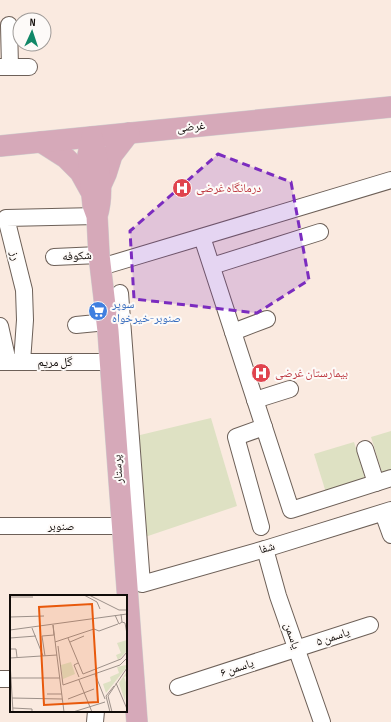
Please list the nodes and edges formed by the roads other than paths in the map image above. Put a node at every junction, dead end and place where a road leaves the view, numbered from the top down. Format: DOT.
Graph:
graph roads {
  1 [pos="9,25"];
  2 [pos="5,67"];
  3 [pos="29,67"];
  4 [pos="388,106"];
  5 [pos="129,134"];
  6 [pos="92,137"];
  7 [pos="41,142"];
  8 [pos="0,146"];
  9 [pos="391,180"];
  10 [pos="96,189"];
  11 [pos="97,216"];
  12 [pos="320,232"];
  13 [pos="202,237"];
  14 [pos="54,258"];
  15 [pos="100,261"];
  16 [pos="212,266"];
  17 [pos="120,293"];
  18 [pos="267,319"];
  19 [pos="107,322"];
  20 [pos="76,325"];
  21 [pos="0,326"];
  22 [pos="233,332"];
  23 [pos="10,362"];
  24 [pos="111,362"];
  25 [pos="290,389"];
  26 [pos="255,400"];
  27 [pos="264,427"];
  28 [pos="365,449"];
  29 [pos="383,480"];
  30 [pos="387,511"];
  31 [pos="0,526"];
  32 [pos="123,526"];
  33 [pos="261,527"];
  34 [pos="391,535"];
  35 [pos="265,549"];
  36 [pos="126,595"];
  37 [pos="127,607"];
  38 [pos="370,625"];
  39 [pos="129,648"];
  40 [pos="297,649"];
  41 [pos="178,687"];
  42 [pos="130,688"];
  43 [pos="96,712"];
  44 [pos="95,722"];
  45 [pos="137,722"];
  46 [pos="322,722"];
  1 -- 2 [label="street"];
  2 -- 3 [label="street"];
  4 -- 5 [label="main road, غرضی"];
  5 -- 6 [label="main road, غرضی"];
  5 -- 10 [label="main road"];
  6 -- 7 [label="main road, غرضی"];
  6 -- 10 [label="main road"];
  7 -- 8 [label="main road, غرضی"];
  7 -- 10 [label="main road"];
  9 -- 13 [label="street, شکوفه"];
  10 -- 11 [label="main road, پرستار"];
  11 -- 15 [label="main road, پرستار"];
  11 -- 23 [label="street, رز"];
  12 -- 16 [label="street"];
  13 -- 15 [label="street, شکوفه"];
  13 -- 16 [label="street"];
  14 -- 15 [label="street, شکوفه"];
  15 -- 19 [label="main road, پرستار"];
  16 -- 22 [label="street"];
  17 -- 35 [label="street, شفا"];
  18 -- 22 [label="street"];
  19 -- 20 [label="street"];
  19 -- 24 [label="main road, پرستار"];
  21 -- 23 [label="street"];
  22 -- 26 [label="street"];
  23 -- 24 [label="street, گل مریم"];
  24 -- 32 [label="main road, پرستار"];
  25 -- 26 [label="street"];
  26 -- 27 [label="street"];
  27 -- 29 [label="street"];
  27 -- 33 [label="street"];
  28 -- 29 [label="street"];
  30 -- 34 [label="street"];
  30 -- 35 [label="street, شفا"];
  31 -- 32 [label="street, صنوبر"];
  32 -- 36 [label="main road, پرستار"];
  35 -- 40 [label="street, یاسمن"];
  37 -- 39 [label="main road, پرستار"];
  38 -- 40 [label="street, یاسمن ۵"];
  39 -- 42 [label="main road, پرستار"];
  40 -- 41 [label="street, یاسمن ۶"];
  40 -- 46 [label="street, یاسمن"];
  42 -- 45 [label="main road, پرستار"];
  43 -- 44 [label="street"];
}
